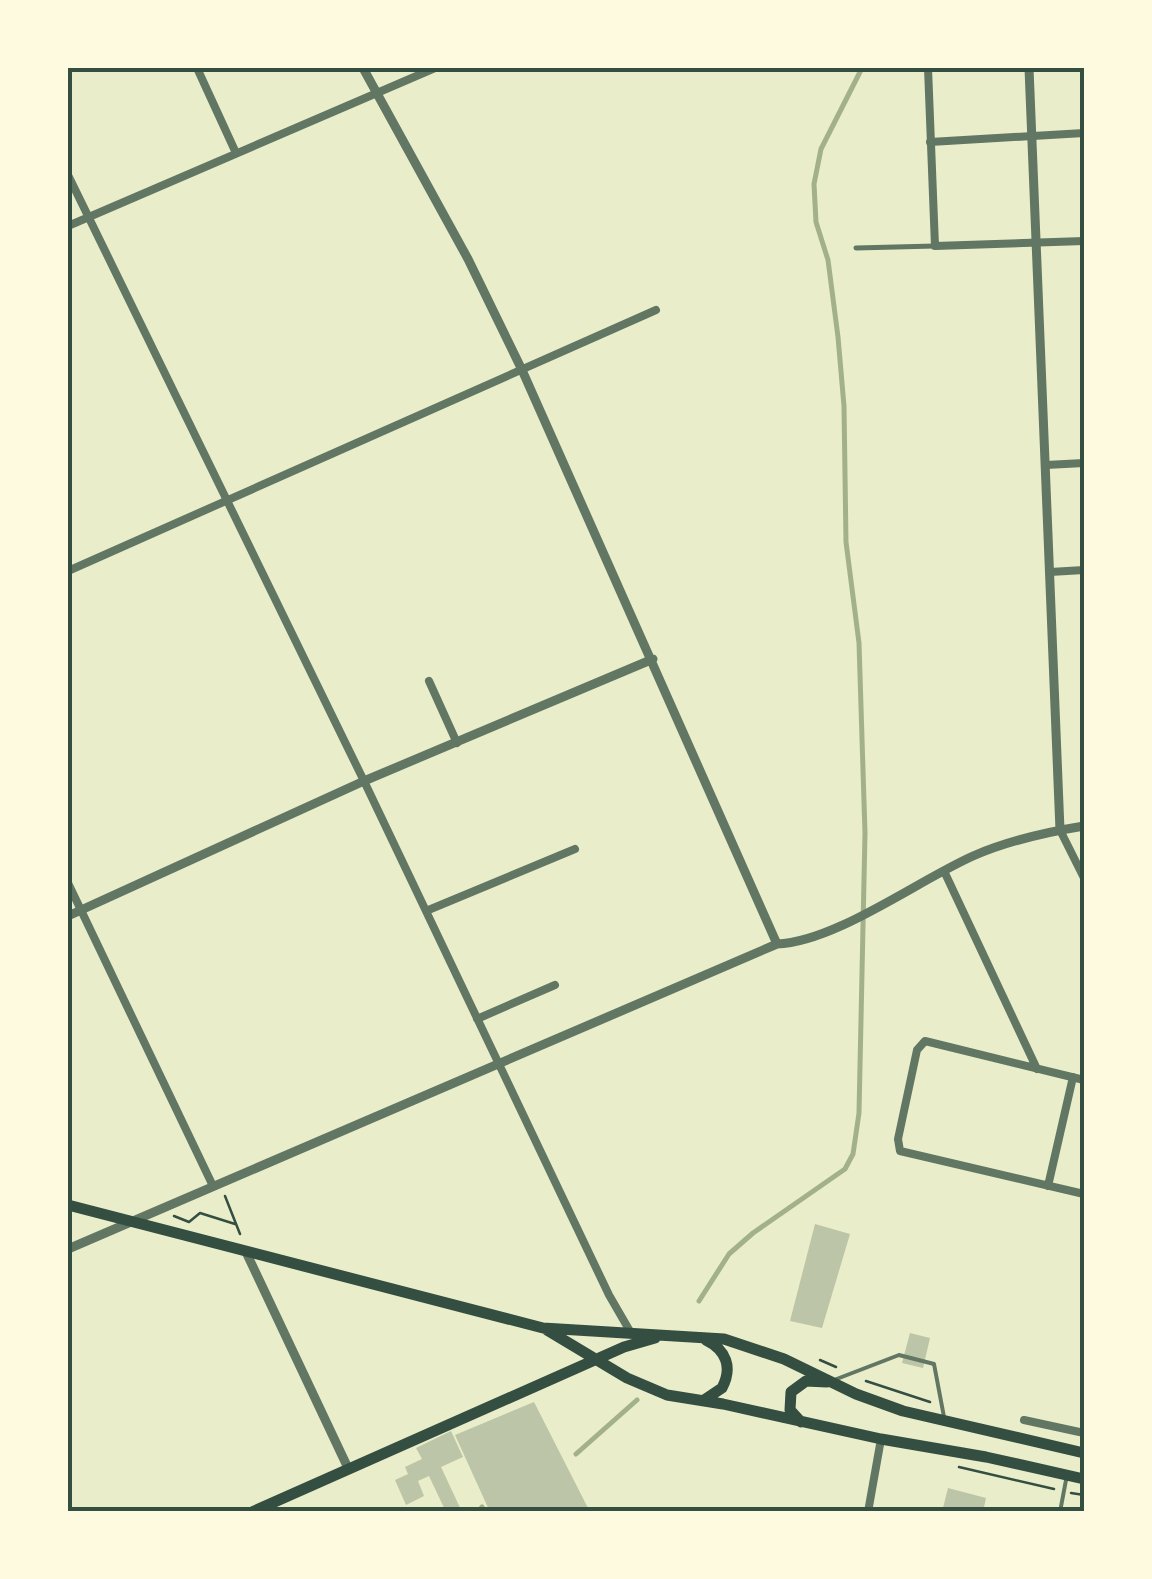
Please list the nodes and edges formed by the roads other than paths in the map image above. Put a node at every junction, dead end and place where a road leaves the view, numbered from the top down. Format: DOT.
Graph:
graph roads {
  1 [pos="197,68"];
  2 [pos="363,68"];
  3 [pos="435,68"];
  4 [pos="928,68"];
  5 [pos="1030,68"];
  6 [pos="376,93"];
  7 [pos="1084,133"];
  8 [pos="1032,135"];
  9 [pos="930,142"];
  10 [pos="236,154"];
  11 [pos="68,175"];
  12 [pos="88,217"];
  13 [pos="68,226"];
  14 [pos="1084,241"];
  15 [pos="1036,243"];
  16 [pos="934,246"];
  17 [pos="856,248"];
  18 [pos="656,310"];
  19 [pos="522,370"];
  20 [pos="1084,463"];
  21 [pos="1046,464"];
  22 [pos="226,500"];
  23 [pos="1084,570"];
  24 [pos="68,571"];
  25 [pos="1050,572"];
  26 [pos="653,659"];
  27 [pos="429,681"];
  28 [pos="457,743"];
  29 [pos="364,781"];
  30 [pos="1084,826"];
  31 [pos="1060,830"];
  32 [pos="575,849"];
  33 [pos="944,871"];
  34 [pos="1084,878"];
  35 [pos="68,883"];
  36 [pos="81,910"];
  37 [pos="426,912"];
  38 [pos="68,916"];
  39 [pos="777,944"];
  40 [pos="555,985"];
  41 [pos="476,1020"];
  42 [pos="497,1064"];
  43 [pos="1038,1069"];
  44 [pos="1072,1077"];
  45 [pos="1084,1080"];
  46 [pos="213,1186"];
  47 [pos="1048,1186"];
  48 [pos="1084,1194"];
  49 [pos="68,1205"];
  50 [pos="133,1220"];
  51 [pos="68,1249"];
  52 [pos="248,1253"];
  53 [pos="543,1328"];
  54 [pos="632,1332"];
  55 [pos="669,1336"];
  56 [pos="702,1338"];
  57 [pos="602,1360"];
  58 [pos="830,1382"];
  59 [pos="700,1400"];
  60 [pos="1024,1420"];
  61 [pos="801,1422"];
  62 [pos="946,1422"];
  63 [pos="1050,1426"];
  64 [pos="1084,1433"];
  65 [pos="881,1439"];
  66 [pos="1042,1443"];
  67 [pos="1084,1453"];
  68 [pos="348,1468"];
  69 [pos="1068,1475"];
  70 [pos="1084,1480"];
  71 [pos="252,1512"];
  72 [pos="868,1512"];
  73 [pos="1060,1512"];
  1 -- 10 [label="street"];
  2 -- 6 [label="street"];
  3 -- 6 [label="street"];
  4 -- 9 [label="street"];
  5 -- 8 [label="street"];
  6 -- 10 [label="street"];
  6 -- 19 [label="street"];
  7 -- 8 [label="street"];
  8 -- 9 [label="street"];
  8 -- 15 [label="street"];
  9 -- 16 [label="street"];
  10 -- 12 [label="street"];
  11 -- 12 [label="street"];
  12 -- 13 [label="street"];
  12 -- 22 [label="street"];
  14 -- 15 [label="street"];
  15 -- 16 [label="street"];
  15 -- 21 [label="street"];
  16 -- 17 [label="street"];
  18 -- 19 [label="street"];
  19 -- 22 [label="street"];
  19 -- 26 [label="street"];
  20 -- 21 [label="street"];
  21 -- 25 [label="street"];
  22 -- 24 [label="street"];
  22 -- 29 [label="street"];
  23 -- 25 [label="street"];
  25 -- 31 [label="street"];
  26 -- 28 [label="street"];
  26 -- 39 [label="street"];
  27 -- 28 [label="street"];
  28 -- 29 [label="street"];
  29 -- 36 [label="street"];
  29 -- 37 [label="street"];
  30 -- 31 [label="street"];
  31 -- 33 [label="street"];
  31 -- 34 [label="street"];
  32 -- 37 [label="street"];
  33 -- 39 [label="street"];
  33 -- 43 [label="street"];
  35 -- 36 [label="street"];
  36 -- 38 [label="street"];
  36 -- 46 [label="street"];
  37 -- 41 [label="street"];
  39 -- 42 [label="street"];
  40 -- 41 [label="street"];
  41 -- 42 [label="street"];
  42 -- 46 [label="street"];
  42 -- 54 [label="street"];
  43 -- 44 [label="street"];
  43 -- 47 [label="street"];
  44 -- 45 [label="street"];
  44 -- 47 [label="street"];
  46 -- 50 [label="street"];
  47 -- 48 [label="street"];
  49 -- 50 [label="main road"];
  50 -- 51 [label="street"];
  50 -- 52 [label="main road"];
  52 -- 53 [label="main road"];
  52 -- 68 [label="street"];
  53 -- 54 [label="main road"];
  53 -- 57 [label="main road"];
  54 -- 55 [label="main road"];
  55 -- 56 [label="main road"];
  55 -- 57 [label="main road"];
  56 -- 58 [label="main road"];
  56 -- 59 [label="main road"];
  57 -- 59 [label="main road"];
  57 -- 68 [label="main road"];
  58 -- 61 [label="main road"];
  58 -- 62 [label="main road"];
  58 -- 62 [label="lane"];
  59 -- 61 [label="main road"];
  60 -- 63 [label="street"];
  61 -- 65 [label="main road"];
  62 -- 66 [label="main road"];
  63 -- 64 [label="street"];
  63 -- 66 [label="street"];
  65 -- 69 [label="main road"];
  65 -- 72 [label="street"];
  66 -- 67 [label="main road"];
  68 -- 71 [label="main road"];
  69 -- 70 [label="main road"];
  69 -- 73 [label="lane"];
}
